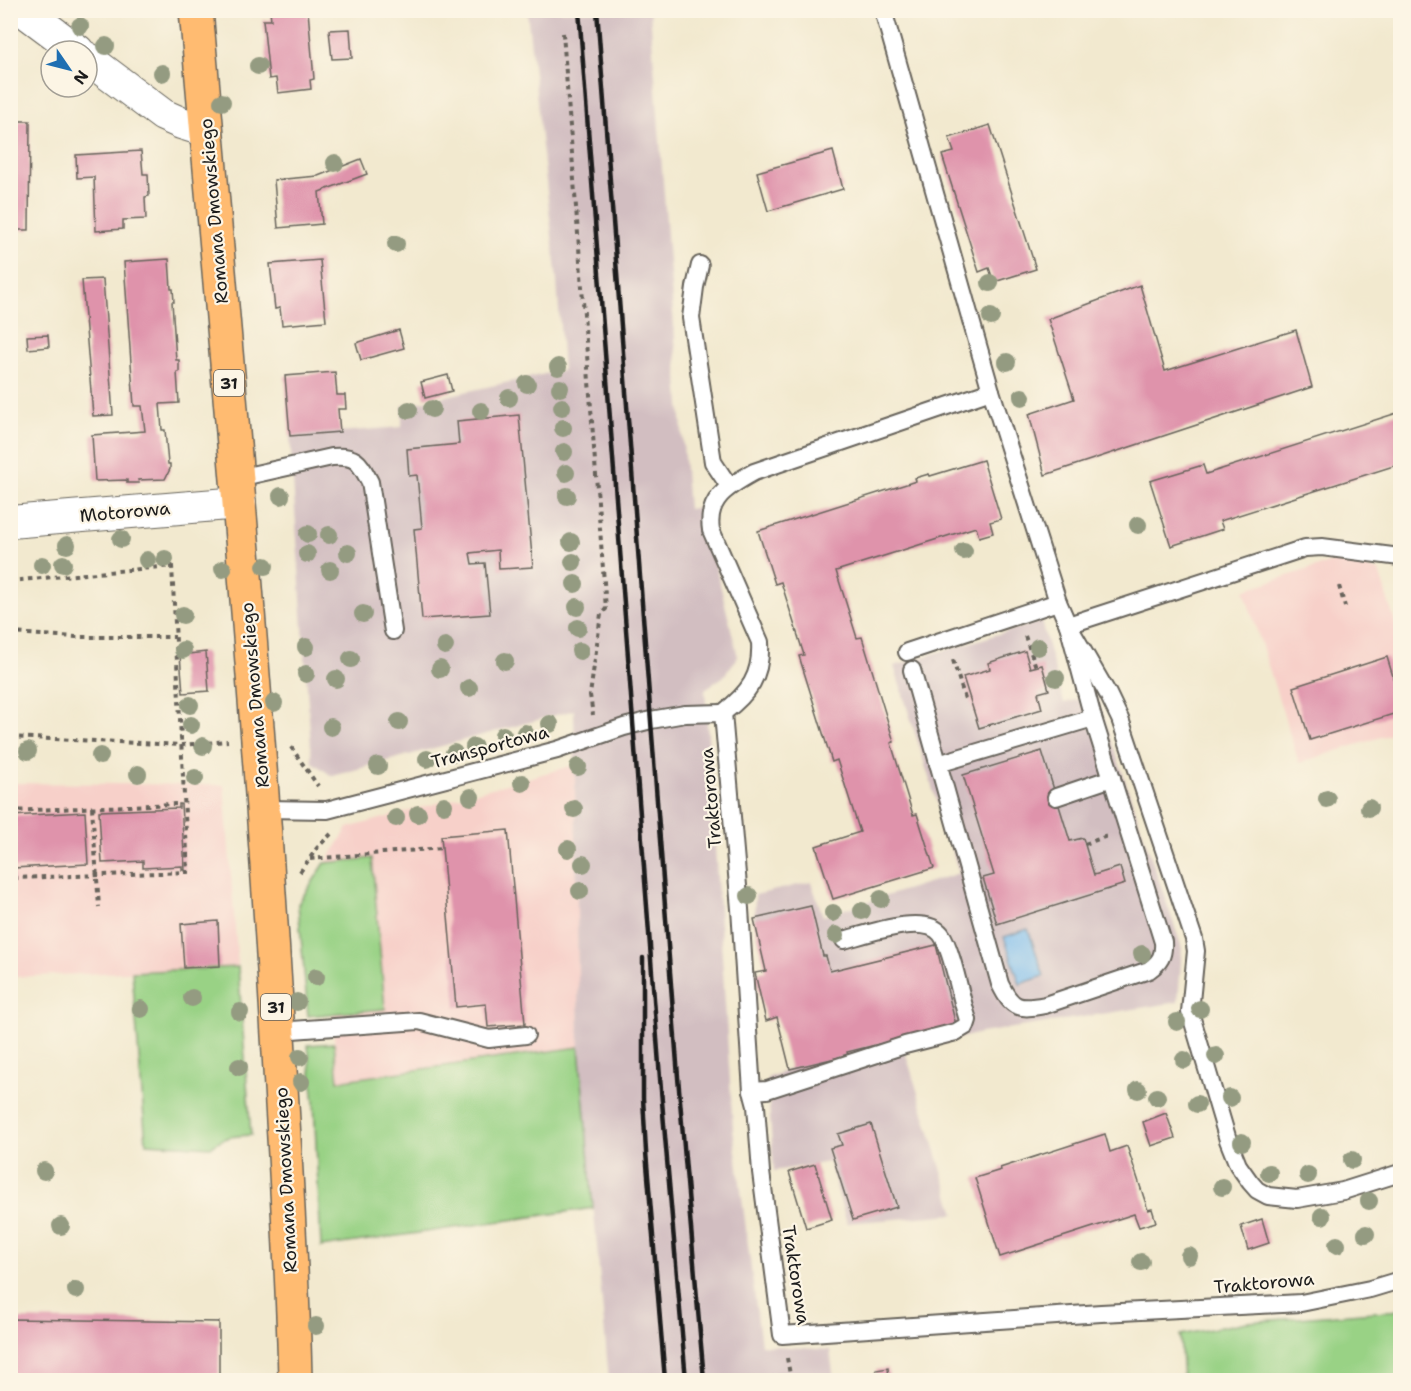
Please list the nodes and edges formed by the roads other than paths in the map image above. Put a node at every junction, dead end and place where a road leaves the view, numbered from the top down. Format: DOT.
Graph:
graph roads {
  1 [pos="23,10"];
  2 [pos="196,10"];
  3 [pos="883,10"];
  4 [pos="62,39"];
  5 [pos="99,67"];
  6 [pos="207,131"];
  7 [pos="700,265"];
  8 [pos="991,392"];
  9 [pos="729,486"];
  10 [pos="239,490"];
  11 [pos="10,522"];
  12 [pos="1401,557"];
  13 [pos="1058,602"];
  14 [pos="1068,625"];
  15 [pos="393,630"];
  16 [pos="907,652"];
  17 [pos="912,670"];
  18 [pos="723,713"];
  19 [pos="1093,718"];
  20 [pos="938,764"];
  21 [pos="1112,778"];
  22 [pos="1056,797"];
  23 [pos="265,809"];
  24 [pos="844,940"];
  25 [pos="278,1031"];
  26 [pos="526,1035"];
  27 [pos="752,1091"];
  28 [pos="1401,1173"];
  29 [pos="1401,1280"];
  30 [pos="295,1380"];
  1 -- 4 [label="street"];
  2 -- 6 [label="main road, Romana Dmowskiego / 31"];
  3 -- 8 [label="lane"];
  5 -- 6 [label="street"];
  6 -- 10 [label="main road, Romana Dmowskiego / 31"];
  7 -- 9 [label="lane"];
  8 -- 9 [label="lane"];
  8 -- 13 [label="lane"];
  9 -- 18 [label="lane"];
  10 -- 11 [label="street, Motorowa"];
  10 -- 15 [label="lane"];
  10 -- 23 [label="main road, Romana Dmowskiego / 31"];
  12 -- 14 [label="lane"];
  13 -- 14 [label="lane"];
  13 -- 16 [label="lane"];
  14 -- 19 [label="lane"];
  14 -- 28 [label="lane"];
  17 -- 20 [label="lane"];
  18 -- 23 [label="lane, Transportowa"];
  18 -- 27 [label="lane, Traktorowa"];
  19 -- 20 [label="lane"];
  19 -- 21 [label="lane"];
  20 -- 21 [label="lane"];
  21 -- 22 [label="lane"];
  23 -- 25 [label="main road, Romana Dmowskiego / 31"];
  24 -- 27 [label="lane"];
  25 -- 26 [label="lane"];
  25 -- 30 [label="main road, Romana Dmowskiego / 31"];
  27 -- 29 [label="lane, Traktorowa"];
}
